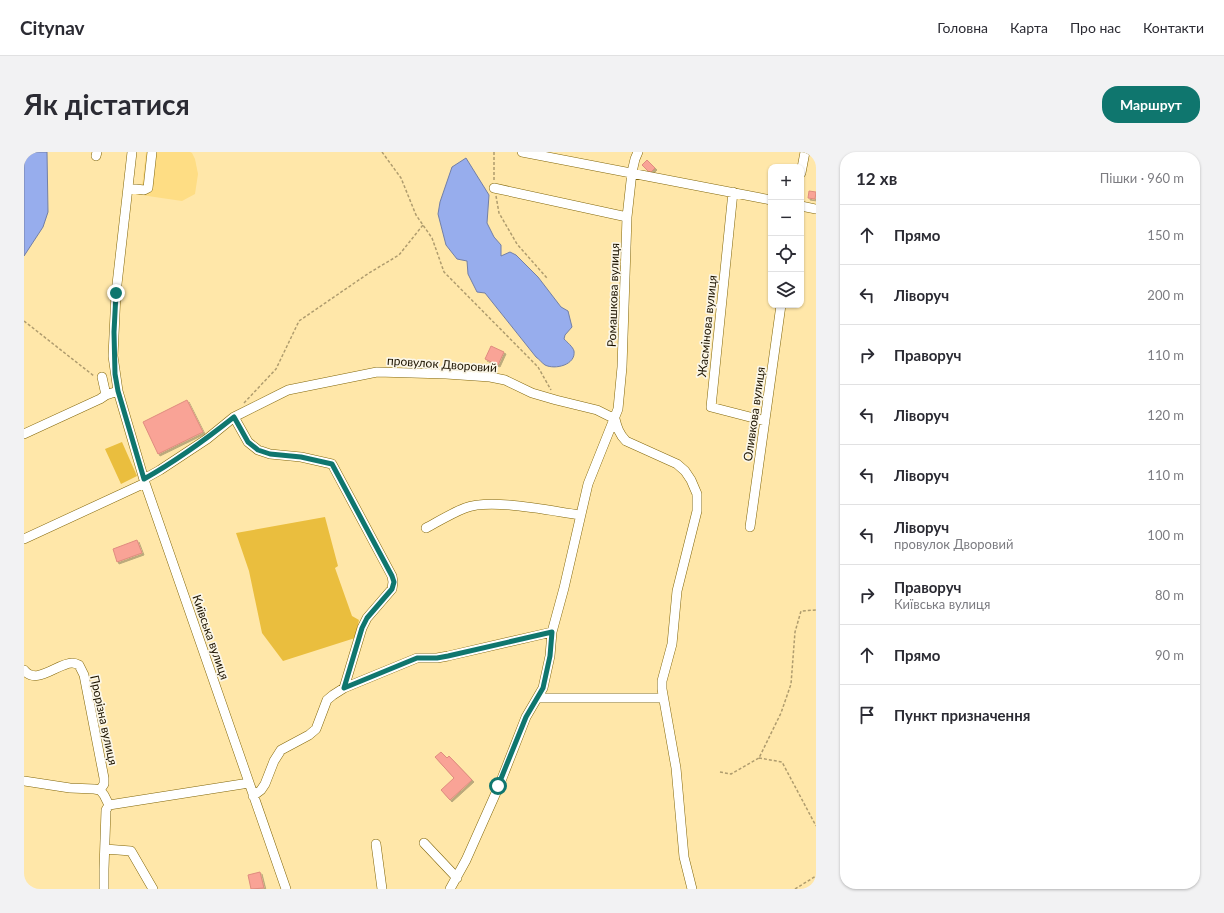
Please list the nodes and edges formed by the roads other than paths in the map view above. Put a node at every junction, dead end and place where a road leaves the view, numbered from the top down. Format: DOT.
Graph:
graph roads {
  1 [pos="132,152"];
  2 [pos="152,152"];
  3 [pos="522,152"];
  4 [pos="638,152"];
  5 [pos="805,152"];
  6 [pos="803,164"];
  7 [pos="632,172"];
  8 [pos="128,188"];
  9 [pos="494,188"];
  10 [pos="733,192"];
  11 [pos="768,199"];
  12 [pos="804,207"];
  13 [pos="816,209"];
  14 [pos="627,217"];
  15 [pos="781,308"];
  16 [pos="102,379"];
  17 [pos="118,391"];
  18 [pos="106,395"];
  19 [pos="235,417"];
  20 [pos="615,418"];
  21 [pos="765,421"];
  22 [pos="24,434"];
  23 [pos="144,481"];
  24 [pos="580,515"];
  25 [pos="750,527"];
  26 [pos="426,528"];
  27 [pos="24,539"];
  28 [pos="552,632"];
  29 [pos="24,670"];
  30 [pos="344,688"];
  31 [pos="538,698"];
  32 [pos="663,698"];
  33 [pos="24,781"];
  34 [pos="249,783"];
  35 [pos="100,790"];
  36 [pos="253,796"];
  37 [pos="109,805"];
  38 [pos="424,843"];
  39 [pos="376,844"];
  40 [pos="105,849"];
  41 [pos="457,878"];
  42 [pos="104,889"];
  43 [pos="153,889"];
  44 [pos="286,889"];
  45 [pos="382,889"];
  46 [pos="450,889"];
  47 [pos="692,889"];
  1 -- 8 [label="street, Київська вулиця"];
  2 -- 8 [label="street"];
  3 -- 7 [label="street"];
  4 -- 7 [label="street, Ромашкова вулиця"];
  5 -- 6 [label="street"];
  7 -- 10 [label="street"];
  7 -- 14 [label="street, Ромашкова вулиця"];
  8 -- 17 [label="street, Київська вулиця"];
  9 -- 14 [label="street"];
  10 -- 11 [label="street"];
  10 -- 21 [label="street, Жасмінова вулиця"];
  12 -- 13 [label="street"];
  14 -- 20 [label="street, Ромашкова вулиця"];
  15 -- 21 [label="street, Оливкова вулиця"];
  16 -- 18 [label="street"];
  17 -- 18 [label="street"];
  17 -- 23 [label="street, Київська вулиця"];
  18 -- 22 [label="street"];
  19 -- 20 [label="street, провулок Дворовий"];
  19 -- 23 [label="street, провулок Дворовий"];
  19 -- 30 [label="street"];
  20 -- 24 [label="street, Ромашкова вулиця"];
  20 -- 32 [label="street"];
  21 -- 25 [label="street, Оливкова вулиця"];
  23 -- 27 [label="street, провулок Дворовий"];
  23 -- 34 [label="street, Київська вулиця"];
  24 -- 26 [label="street"];
  24 -- 28 [label="street, Ромашкова вулиця"];
  28 -- 30 [label="street"];
  28 -- 31 [label="street, Ромашкова вулиця"];
  29 -- 35 [label="street, Прорізна вулиця"];
  30 -- 36 [label="street"];
  31 -- 32 [label="street"];
  31 -- 41 [label="street, Ромашкова вулиця"];
  32 -- 47 [label="street"];
  33 -- 35 [label="street"];
  34 -- 36 [label="street, Київська вулиця"];
  34 -- 37 [label="street"];
  35 -- 37 [label="street"];
  36 -- 44 [label="street, Київська вулиця"];
  37 -- 40 [label="street"];
  38 -- 41 [label="street"];
  39 -- 45 [label="street"];
  40 -- 42 [label="street"];
  40 -- 43 [label="street"];
  41 -- 46 [label="street, Ромашкова вулиця"];
}
